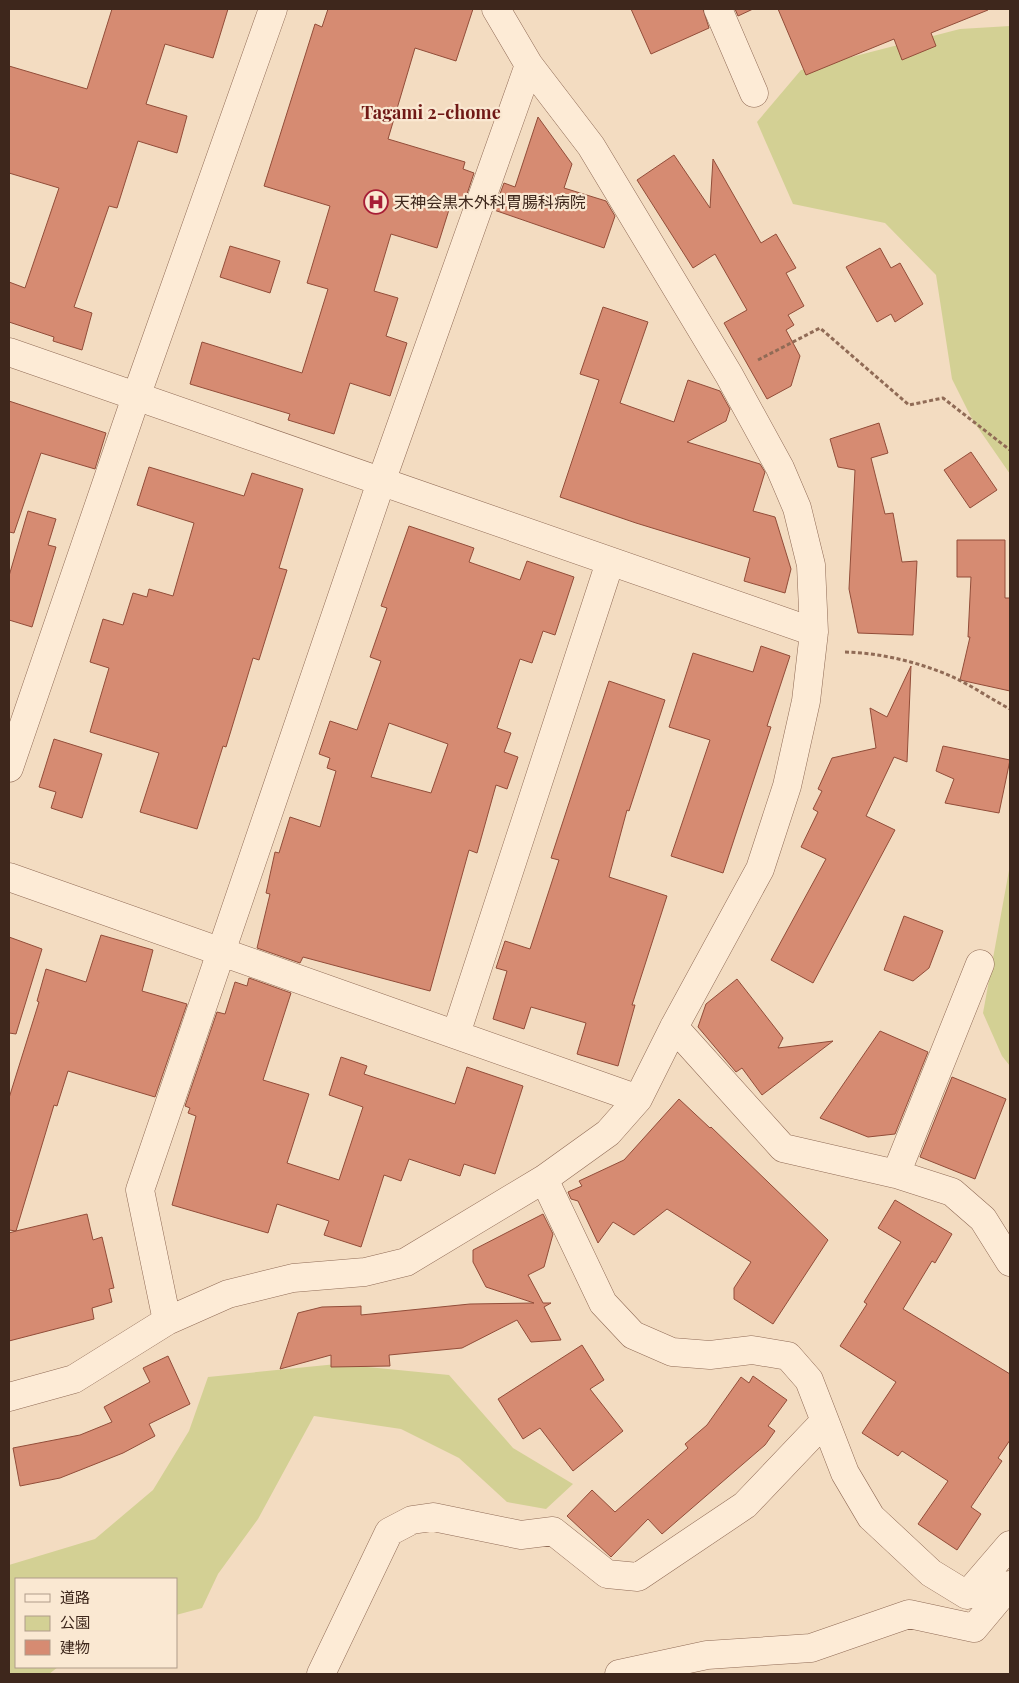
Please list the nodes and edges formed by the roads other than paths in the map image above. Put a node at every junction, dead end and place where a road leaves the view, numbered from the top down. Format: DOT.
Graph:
graph roads {
  1 [pos="273,9"];
  2 [pos="496,9"];
  3 [pos="718,9"];
  4 [pos="529,65"];
  5 [pos="754,94"];
  6 [pos="9,352"];
  7 [pos="136,397"];
  8 [pos="381,482"];
  9 [pos="610,562"];
  10 [pos="814,632"];
  11 [pos="9,768"];
  12 [pos="9,877"];
  13 [pos="221,952"];
  14 [pos="980,964"];
  15 [pos="674,1027"];
  16 [pos="456,1034"];
  17 [pos="638,1099"];
  18 [pos="896,1174"];
  19 [pos="544,1179"];
  20 [pos="1010,1262"];
  21 [pos="167,1321"];
  22 [pos="9,1397"];
  23 [pos="824,1422"];
  24 [pos="1010,1545"];
  25 [pos="1010,1585"];
  26 [pos="321,1674"];
  27 [pos="620,1674"];
  1 -- 7 [label="street"];
  2 -- 4 [label="street"];
  3 -- 5 [label="street"];
  4 -- 8 [label="street"];
  4 -- 10 [label="street"];
  6 -- 7 [label="street"];
  7 -- 8 [label="street"];
  7 -- 11 [label="street"];
  8 -- 9 [label="street"];
  8 -- 13 [label="street"];
  9 -- 10 [label="street"];
  9 -- 16 [label="street"];
  10 -- 15 [label="street"];
  12 -- 13 [label="street"];
  13 -- 16 [label="street"];
  13 -- 21 [label="street"];
  14 -- 18 [label="street"];
  15 -- 17 [label="street"];
  15 -- 18 [label="street"];
  16 -- 17 [label="street"];
  17 -- 19 [label="street"];
  18 -- 20 [label="street"];
  19 -- 21 [label="street"];
  19 -- 23 [label="street"];
  21 -- 22 [label="street"];
  23 -- 24 [label="street"];
  23 -- 26 [label="street"];
  25 -- 27 [label="street"];
}
